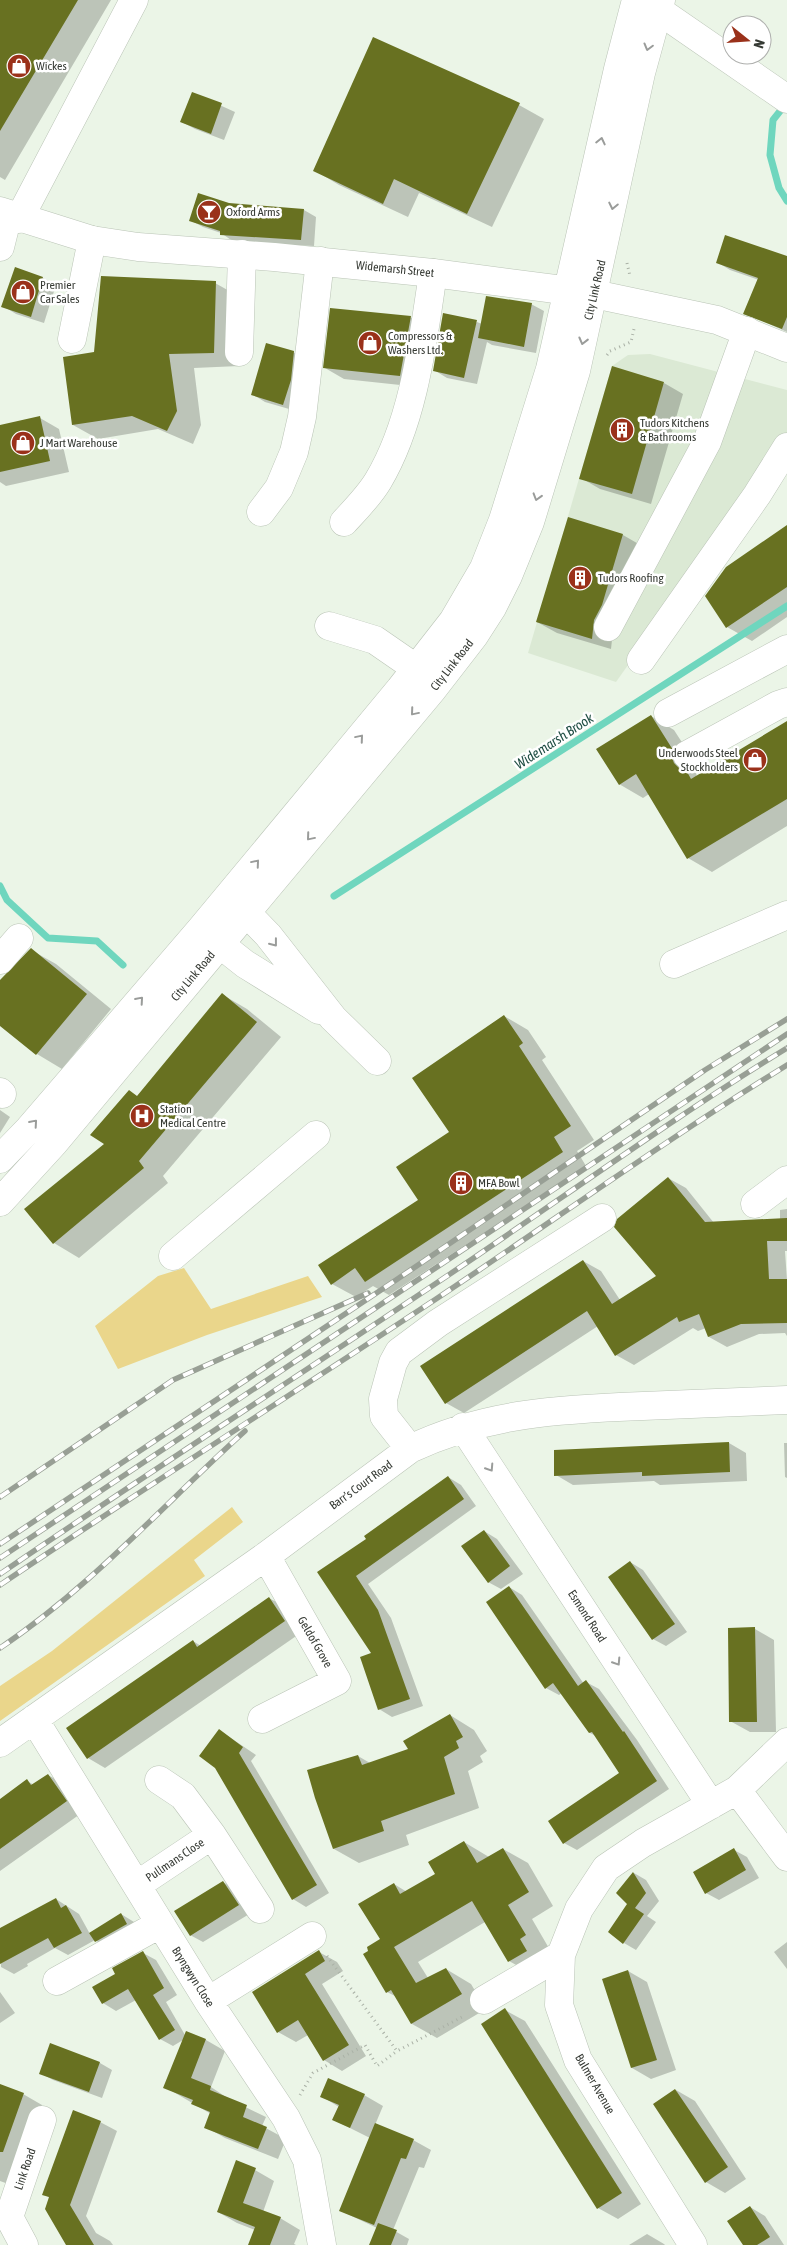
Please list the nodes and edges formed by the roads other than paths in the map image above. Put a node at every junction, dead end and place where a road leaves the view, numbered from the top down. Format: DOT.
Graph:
graph roads {
  1 [pos="134,0"];
  2 [pos="649,3"];
  3 [pos="785,97"];
  4 [pos="9,215"];
  5 [pos="92,240"];
  6 [pos="0,247"];
  7 [pos="242,254"];
  8 [pos="320,261"];
  9 [pos="433,272"];
  10 [pos="567,291"];
  11 [pos="594,294"];
  12 [pos="748,331"];
  13 [pos="72,339"];
  14 [pos="787,348"];
  15 [pos="239,352"];
  16 [pos="787,447"];
  17 [pos="261,512"];
  18 [pos="344,522"];
  19 [pos="329,626"];
  20 [pos="608,627"];
  21 [pos="787,648"];
  22 [pos="641,660"];
  23 [pos="417,669"];
  24 [pos="787,702"];
  25 [pos="668,713"];
  26 [pos="687,755"];
  27 [pos="238,903"];
  28 [pos="787,915"];
  29 [pos="210,937"];
  30 [pos="19,938"];
  31 [pos="0,960"];
  32 [pos="674,964"];
  33 [pos="333,1018"];
  34 [pos="377,1061"];
  35 [pos="316,1135"];
  36 [pos="0,1159"];
  37 [pos="787,1180"];
  38 [pos="0,1202"];
  39 [pos="755,1204"];
  40 [pos="602,1218"];
  41 [pos="173,1256"];
  42 [pos="787,1400"];
  43 [pos="463,1427"];
  44 [pos="410,1450"];
  45 [pos="266,1556"];
  46 [pos="34,1719"];
  47 [pos="262,1719"];
  48 [pos="787,1742"];
  49 [pos="0,1743"];
  50 [pos="159,1780"];
  51 [pos="737,1790"];
  52 [pos="711,1805"];
  53 [pos="212,1835"];
  54 [pos="787,1857"];
  55 [pos="137,1885"];
  56 [pos="260,1909"];
  57 [pos="160,1924"];
  58 [pos="312,1936"];
  59 [pos="561,1955"];
  60 [pos="57,1981"];
  61 [pos="208,2000"];
  62 [pos="484,2000"];
  63 [pos="42,2120"];
  64 [pos="4,2219"];
  65 [pos="24,2245"];
  66 [pos="322,2245"];
  67 [pos="693,2245"];
  1 -- 4 [label="main road"];
  2 -- 3 [label="main road"];
  10 -- 2 [label="main road, City Link Road, one-way"];
  2 -- 11 [label="main road, City Link Road, one-way"];
  4 -- 5 [label="main road, Widemarsh Street"];
  4 -- 6 [label="main road"];
  5 -- 7 [label="main road, Widemarsh Street"];
  5 -- 13 [label="main road"];
  7 -- 8 [label="main road, Widemarsh Street"];
  7 -- 15 [label="main road"];
  8 -- 9 [label="main road, Widemarsh Street"];
  8 -- 17 [label="main road"];
  9 -- 10 [label="main road, Widemarsh Street"];
  9 -- 18 [label="main road"];
  10 -- 11 [label="main road, Widemarsh Street"];
  10 -- 23 [label="main road, City Link Road"];
  11 -- 12 [label="main road, Widemarsh Street"];
  11 -- 27 [label="main road, City Link Road, one-way"];
  12 -- 14 [label="main road, Widemarsh Street"];
  12 -- 20 [label="main road"];
  16 -- 22 [label="main road"];
  19 -- 23 [label="main road"];
  21 -- 25 [label="main road"];
  27 -- 23 [label="main road, City Link Road, one-way"];
  24 -- 26 [label="main road"];
  27 -- 29 [label="main road, City Link Road"];
  27 -- 33 [label="main road, one-way"];
  28 -- 32 [label="main road"];
  29 -- 33 [label="main road"];
  36 -- 29 [label="main road, City Link Road, one-way"];
  29 -- 38 [label="main road, City Link Road"];
  30 -- 31 [label="main road"];
  33 -- 34 [label="main road"];
  35 -- 41 [label="main road"];
  37 -- 39 [label="main road"];
  40 -- 44 [label="main road"];
  42 -- 43 [label="main road, Barr's Court Road"];
  43 -- 44 [label="main road, Barr's Court Road"];
  43 -- 52 [label="main road, Esmond Road, one-way"];
  44 -- 45 [label="main road, Barr's Court Road"];
  45 -- 46 [label="main road, Barr's Court Road"];
  45 -- 47 [label="main road, Geldof Grove"];
  46 -- 49 [label="main road, Barr's Court Road"];
  46 -- 55 [label="main road, Bryngwyn Close"];
  48 -- 51 [label="main road, Bulmer Avenue"];
  50 -- 53 [label="main road, Pullmans Close"];
  51 -- 52 [label="main road, Bulmer Avenue"];
  51 -- 54 [label="main road"];
  52 -- 59 [label="main road, Bulmer Avenue"];
  53 -- 55 [label="main road, Pullmans Close"];
  53 -- 56 [label="main road, Pullmans Close"];
  55 -- 57 [label="main road, Bryngwyn Close"];
  57 -- 60 [label="main road"];
  57 -- 61 [label="main road, Bryngwyn Close"];
  58 -- 61 [label="main road"];
  59 -- 62 [label="main road"];
  59 -- 67 [label="main road, Bulmer Avenue"];
  61 -- 66 [label="main road, Bryngwyn Close"];
  63 -- 64 [label="main road, Link Road"];
  64 -- 65 [label="main road, Link Road"];
}
